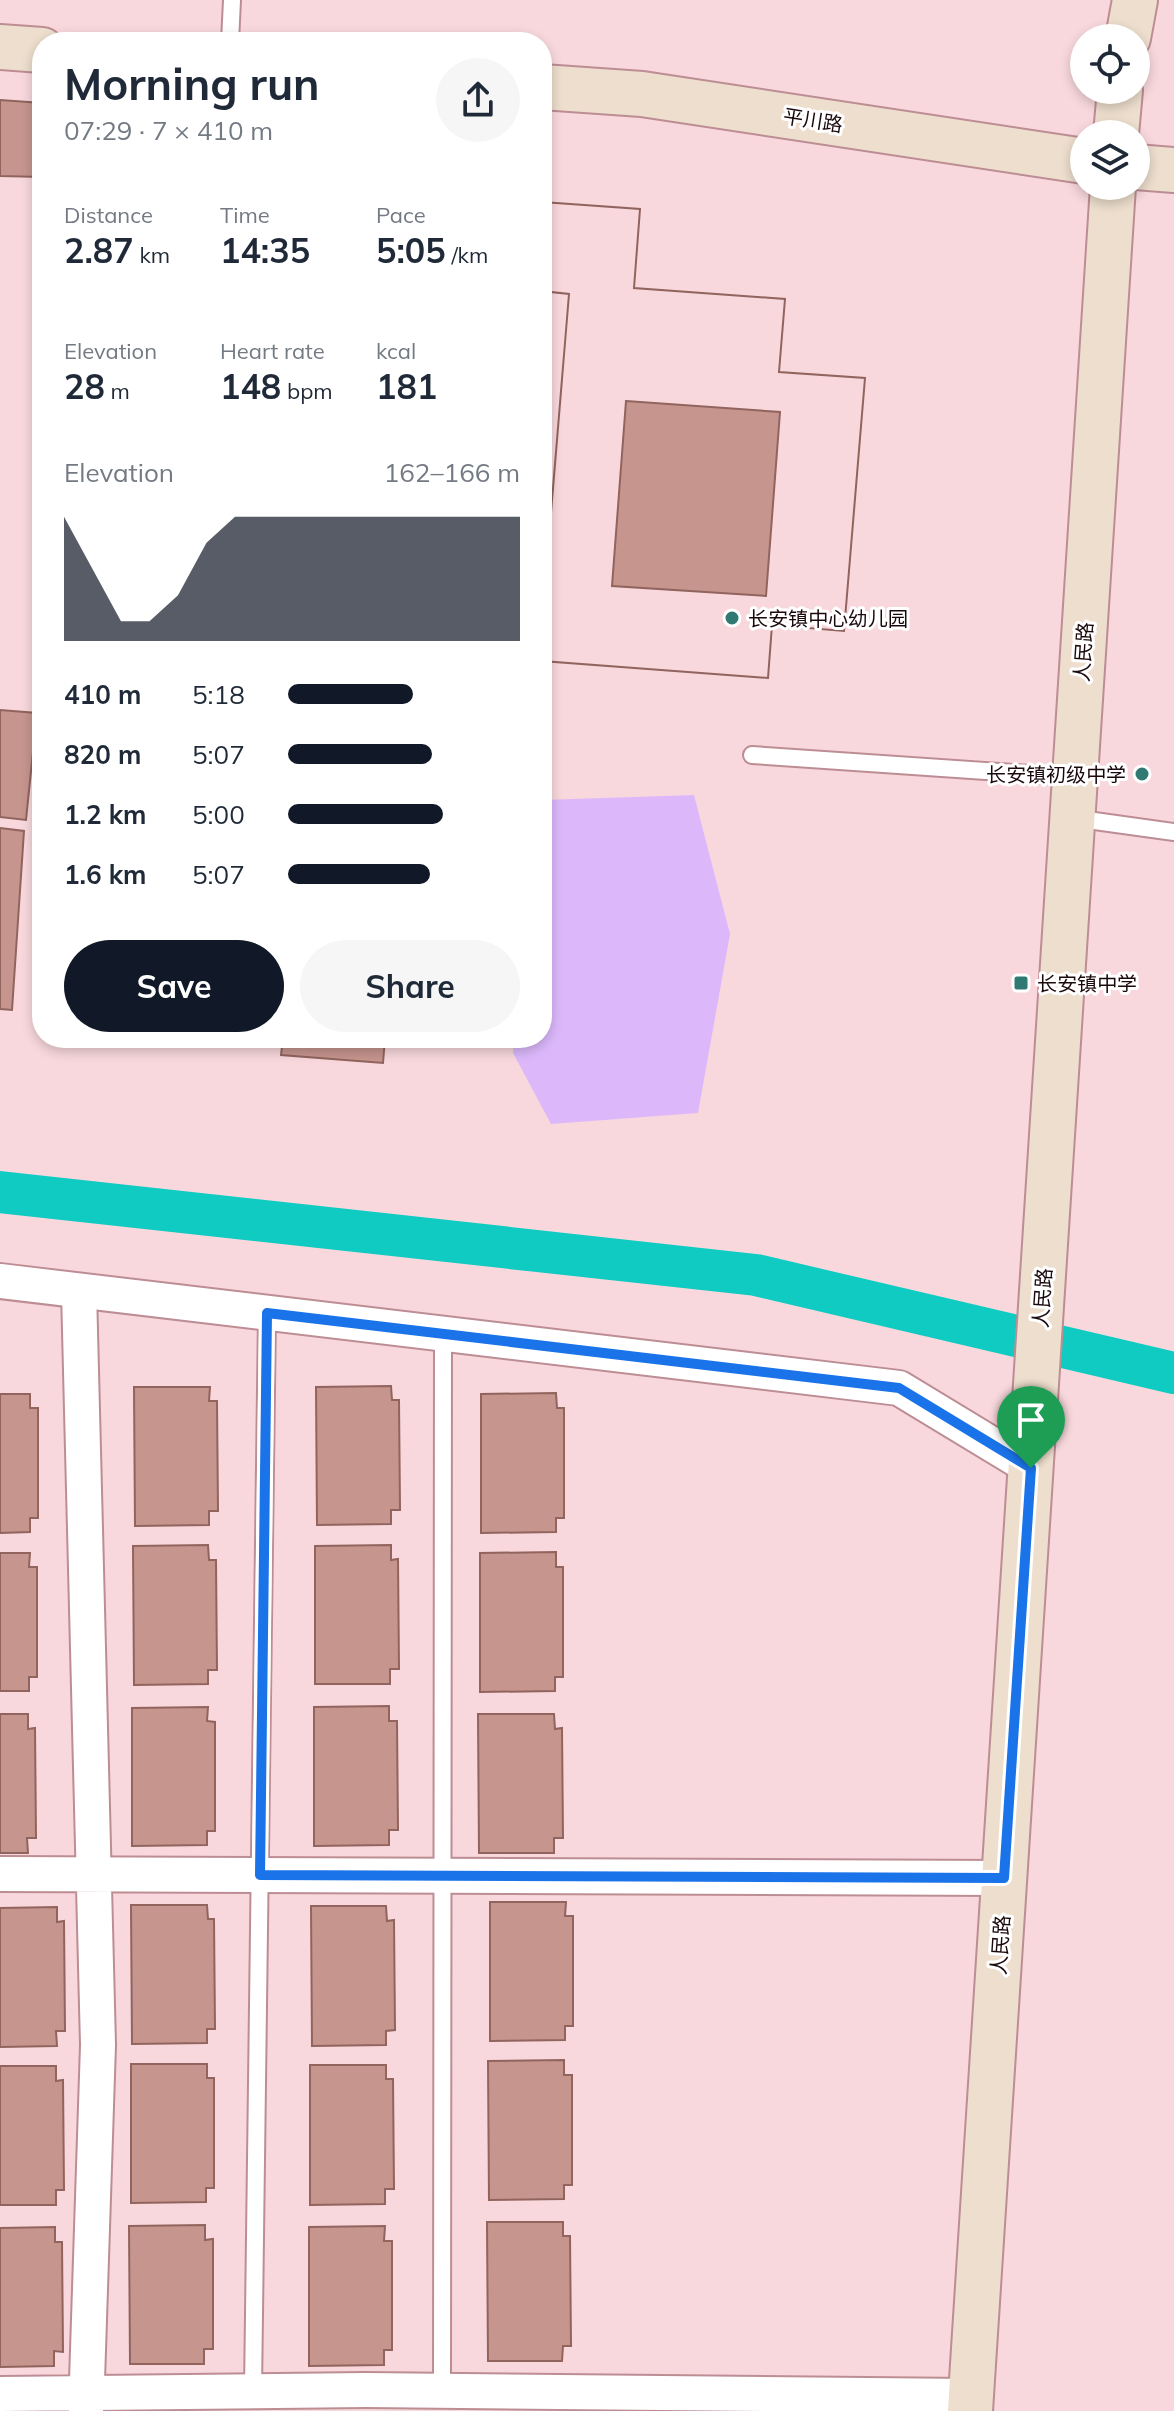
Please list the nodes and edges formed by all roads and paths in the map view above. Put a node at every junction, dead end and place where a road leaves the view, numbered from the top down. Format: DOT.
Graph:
graph roads {
  1 [pos="232,0"];
  2 [pos="1135,0"];
  3 [pos="1131,24"];
  4 [pos="230,32"];
  5 [pos="0,47"];
  6 [pos="32,49"];
  7 [pos="552,88"];
  8 [pos="1070,159"];
  9 [pos="1150,168"];
  10 [pos="1174,170"];
  11 [pos="1112,200"];
  12 [pos="752,755"];
  13 [pos="1074,798"];
  14 [pos="1174,832"];
  15 [pos="0,1281"];
  16 [pos="79,1291"];
  17 [pos="267,1313"];
  18 [pos="443,1333"];
  19 [pos="1032,1455"];
  20 [pos="0,1874"];
  21 [pos="94,1875"];
  22 [pos="260,1875"];
  23 [pos="442,1876"];
  24 [pos="1004,1878"];
  25 [pos="253,2391"];
  26 [pos="442,2391"];
  27 [pos="0,2394"];
  28 [pos="86,2402"];
  29 [pos="970,2403"];
  1 -- 4 [label="lane"];
  2 -- 3 [label="street"];
  5 -- 6 [label="street"];
  7 -- 8 [label="street, 平川路"];
  9 -- 10 [label="street"];
  11 -- 13 [label="street, 人民路"];
  12 -- 13 [label="lane"];
  13 -- 14 [label="lane"];
  13 -- 19 [label="street, 人民路"];
  15 -- 16 [label="street"];
  16 -- 17 [label="street"];
  16 -- 21 [label="street"];
  17 -- 18 [label="street"];
  17 -- 22 [label="lane"];
  18 -- 19 [label="street"];
  18 -- 23 [label="lane"];
  19 -- 24 [label="street, 人民路"];
  20 -- 21 [label="street"];
  21 -- 22 [label="street"];
  21 -- 28 [label="street"];
  22 -- 23 [label="street"];
  22 -- 25 [label="lane"];
  23 -- 24 [label="street"];
  23 -- 26 [label="lane"];
  24 -- 29 [label="street, 人民路"];
  25 -- 26 [label="street"];
  25 -- 28 [label="street"];
  26 -- 29 [label="street"];
  27 -- 28 [label="street"];
}
